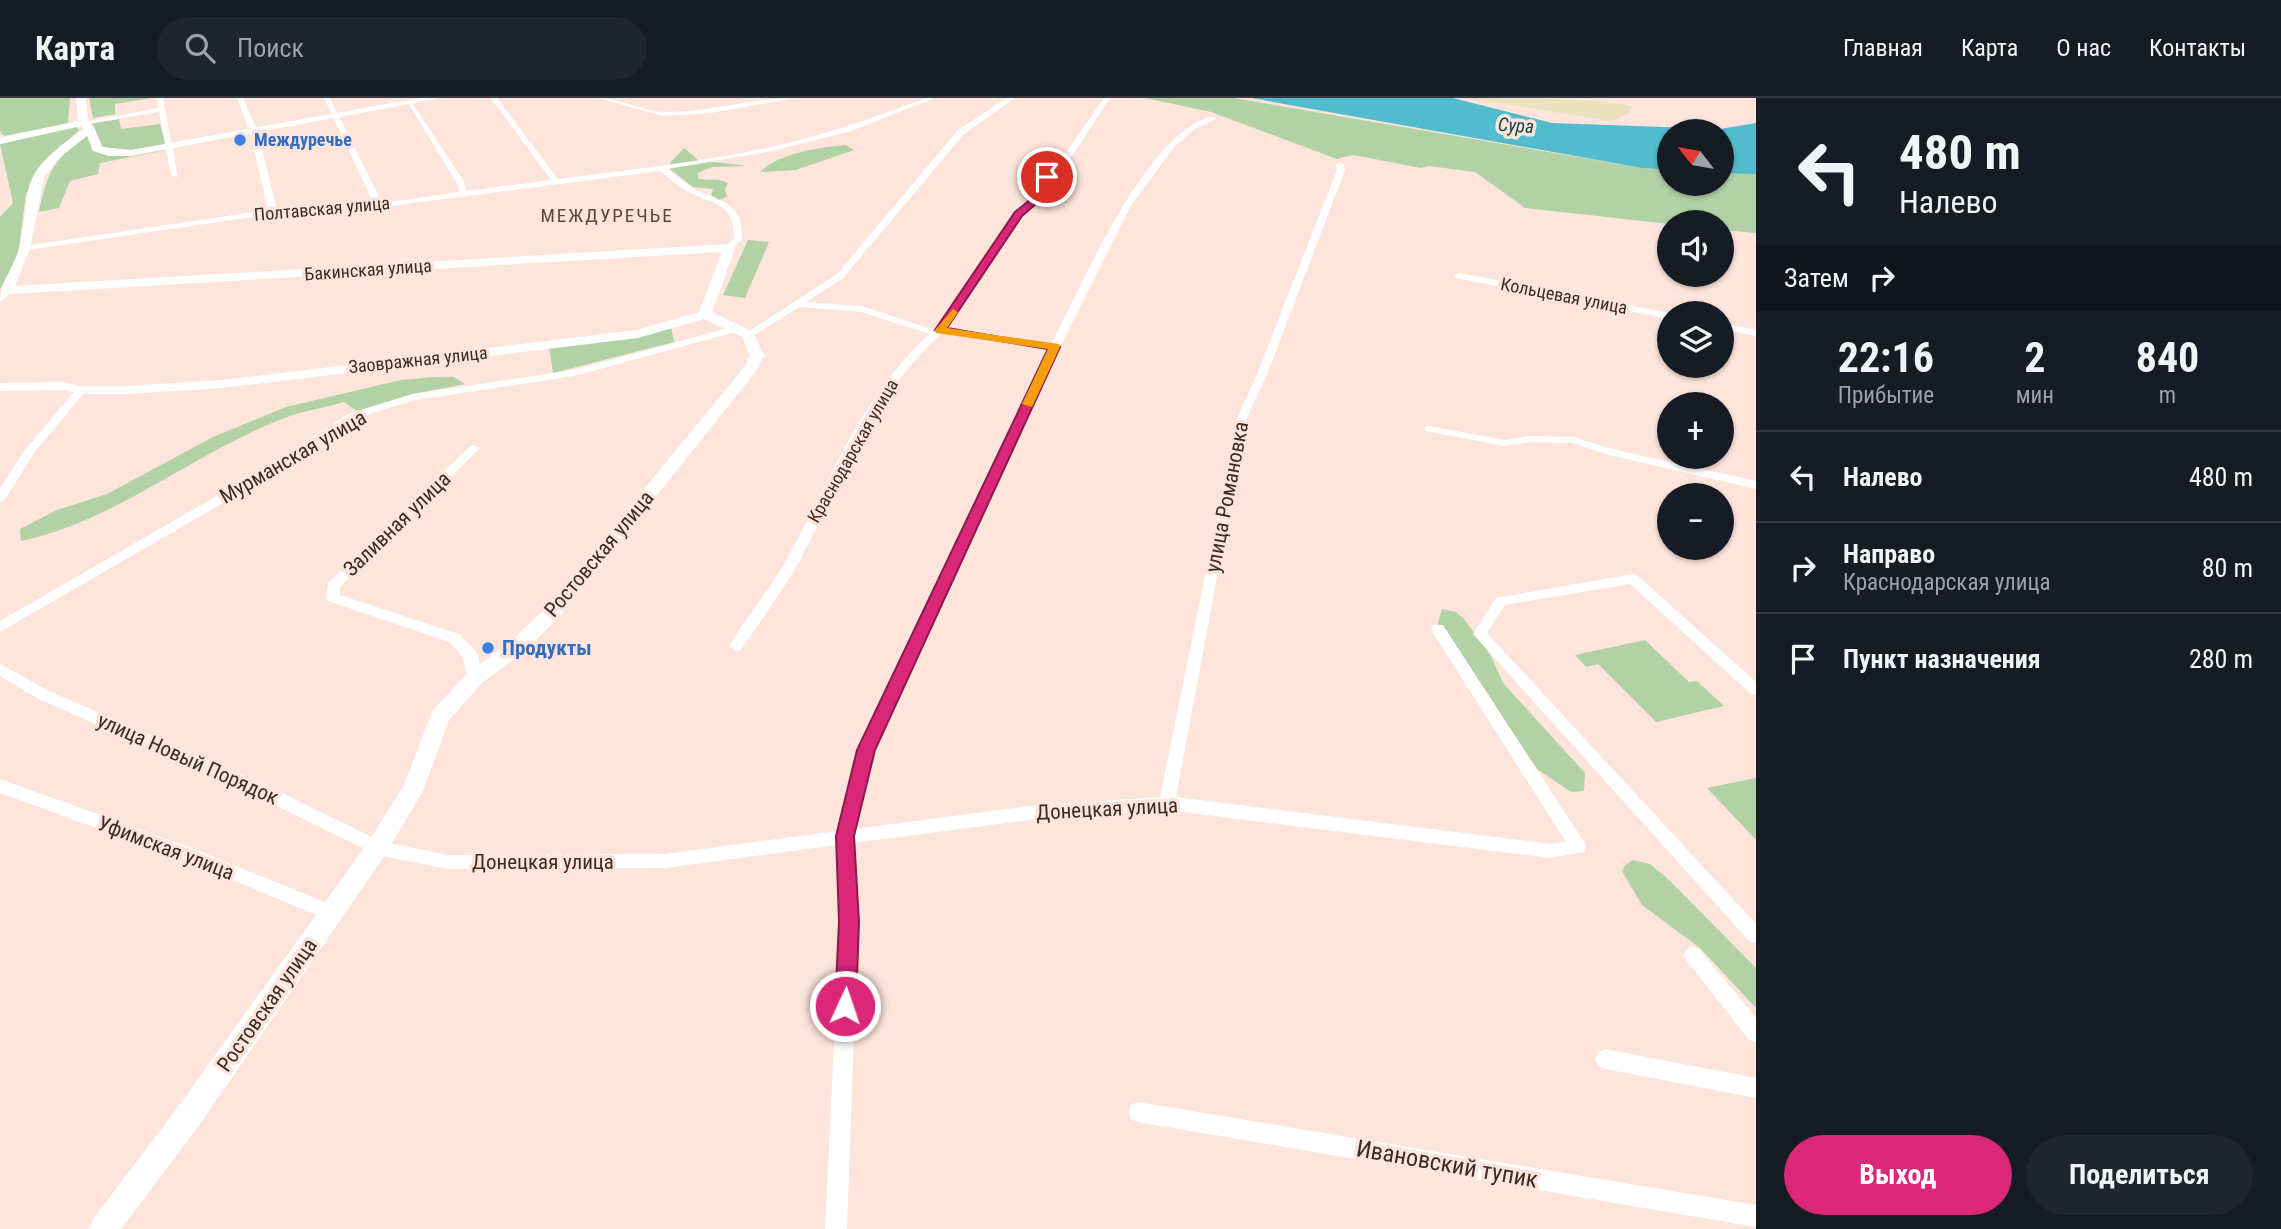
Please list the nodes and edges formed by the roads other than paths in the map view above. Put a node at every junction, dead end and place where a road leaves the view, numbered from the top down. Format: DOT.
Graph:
graph roads {
  1 [pos="80,98"];
  2 [pos="160,98"];
  3 [pos="240,98"];
  4 [pos="327,98"];
  5 [pos="436,98"];
  6 [pos="494,98"];
  7 [pos="601,98"];
  8 [pos="792,98"];
  9 [pos="932,98"];
  10 [pos="1012,98"];
  11 [pos="1107,98"];
  12 [pos="411,103"];
  13 [pos="162,108"];
  14 [pos="338,117"];
  15 [pos="1213,118"];
  16 [pos="87,126"];
  17 [pos="254,132"];
  18 [pos="0,141"];
  19 [pos="170,148"];
  20 [pos="670,160"];
  21 [pos="1340,164"];
  22 [pos="662,168"];
  23 [pos="175,175"];
  24 [pos="556,182"];
  25 [pos="465,195"];
  26 [pos="379,205"];
  27 [pos="273,212"];
  28 [pos="729,248"];
  29 [pos="24,249"];
  30 [pos="1460,276"];
  31 [pos="3,294"];
  32 [pos="800,304"];
  33 [pos="705,314"];
  34 [pos="1657,314"];
  35 [pos="1734,328"];
  36 [pos="940,330"];
  37 [pos="742,332"];
  38 [pos="1756,333"];
  39 [pos="1055,347"];
  40 [pos="0,387"];
  41 [pos="81,390"];
  42 [pos="1429,429"];
  43 [pos="474,449"];
  44 [pos="1756,485"];
  45 [pos="0,498"];
  46 [pos="0,627"];
  47 [pos="1438,629"];
  48 [pos="736,646"];
  49 [pos="0,669"];
  50 [pos="475,678"];
  51 [pos="1756,690"];
  52 [pos="0,786"];
  53 [pos="1167,803"];
  54 [pos="845,836"];
  55 [pos="377,848"];
  56 [pos="331,913"];
  57 [pos="1756,936"];
  58 [pos="1693,955"];
  59 [pos="1756,1033"];
  60 [pos="1605,1059"];
  61 [pos="1756,1088"];
  62 [pos="1138,1112"];
  63 [pos="1756,1216"];
  64 [pos="103,1229"];
  65 [pos="836,1229"];
  1 -- 16 [label="street"];
  2 -- 13 [label="street"];
  3 -- 17 [label="street"];
  4 -- 14 [label="street"];
  5 -- 12 [label="street"];
  6 -- 24 [label="street"];
  7 -- 8 [label="street"];
  9 -- 22 [label="street, Полтавская улица"];
  10 -- 32 [label="street"];
  11 -- 36 [label="street, Краснодарская улица"];
  12 -- 14 [label="street"];
  12 -- 25 [label="street"];
  13 -- 16 [label="street"];
  13 -- 19 [label="street"];
  14 -- 17 [label="street"];
  14 -- 26 [label="street"];
  15 -- 39 [label="street"];
  16 -- 18 [label="street"];
  16 -- 19 [label="street"];
  16 -- 29 [label="street"];
  17 -- 19 [label="street"];
  17 -- 27 [label="street"];
  19 -- 23 [label="street"];
  20 -- 22 [label="street"];
  21 -- 53 [label="street, улица Романовка"];
  22 -- 24 [label="street, Полтавская улица"];
  22 -- 28 [label="street"];
  24 -- 25 [label="street, Полтавская улица"];
  25 -- 26 [label="street, Полтавская улица"];
  26 -- 27 [label="street, Полтавская улица"];
  27 -- 29 [label="street, Полтавская улица"];
  28 -- 31 [label="street, Бакинская улица"];
  28 -- 33 [label="street"];
  29 -- 31 [label="street"];
  30 -- 34 [label="street, Кольцевая улица"];
  32 -- 36 [label="street"];
  32 -- 37 [label="street"];
  33 -- 37 [label="street"];
  33 -- 41 [label="street, Заовражная улица"];
  35 -- 38 [label="street"];
  36 -- 39 [label="street"];
  36 -- 48 [label="street, Краснодарская улица"];
  37 -- 46 [label="street, Мурманская улица"];
  37 -- 50 [label="street, Ростовская улица"];
  39 -- 54 [label="street"];
  40 -- 41 [label="street, Заовражная улица"];
  41 -- 45 [label="street"];
  42 -- 44 [label="street"];
  43 -- 50 [label="street, Заливная улица"];
  47 -- 53 [label="street, Донецкая улица"];
  49 -- 55 [label="street, улица Новый Порядок"];
  50 -- 55 [label="street, Ростовская улица"];
  51 -- 57 [label="street"];
  52 -- 56 [label="street, Уфимская улица"];
  53 -- 54 [label="street, Донецкая улица"];
  54 -- 55 [label="street, Донецкая улица"];
  54 -- 65 [label="street"];
  55 -- 56 [label="street, Ростовская улица"];
  56 -- 64 [label="street, Ростовская улица"];
  58 -- 59 [label="street"];
  60 -- 61 [label="street"];
  62 -- 63 [label="street, Ивановский тупик"];
}
